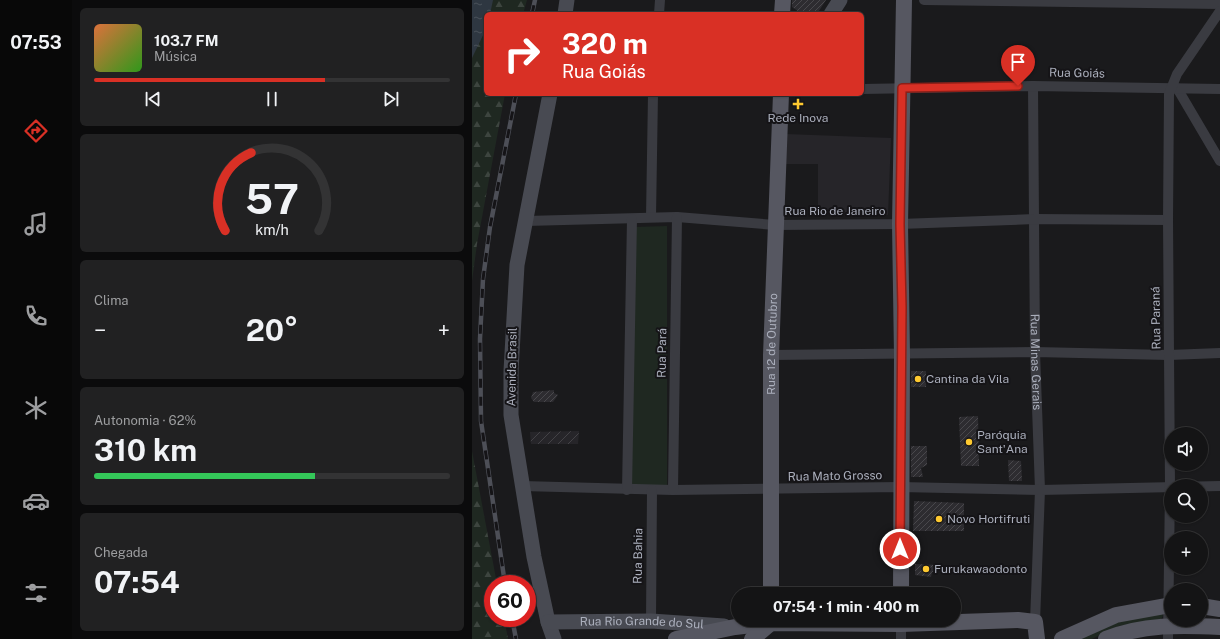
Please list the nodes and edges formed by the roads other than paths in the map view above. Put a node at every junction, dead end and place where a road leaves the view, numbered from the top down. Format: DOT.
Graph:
graph roads {
  1 [pos="567,0"];
  2 [pos="660,0"];
  3 [pos="783,0"];
  4 [pos="840,0"];
  5 [pos="904,0"];
  6 [pos="924,0"];
  7 [pos="1170,2"];
  8 [pos="1220,4"];
  9 [pos="1220,11"];
  10 [pos="565,12"];
  11 [pos="659,12"];
  12 [pos="782,12"];
  13 [pos="832,12"];
  14 [pos="1032,86"];
  15 [pos="902,88"];
  16 [pos="1174,88"];
  17 [pos="864,89"];
  18 [pos="1220,89"];
  19 [pos="550,96"];
  20 [pos="653,96"];
  21 [pos="781,96"];
  22 [pos="1220,161"];
  23 [pos="651,217"];
  24 [pos="677,217"];
  25 [pos="632,219"];
  26 [pos="1035,219"];
  27 [pos="1168,220"];
  28 [pos="526,221"];
  29 [pos="775,224"];
  30 [pos="900,224"];
  31 [pos="1035,352"];
  32 [pos="1220,353"];
  33 [pos="771,355"];
  34 [pos="902,355"];
  35 [pos="1170,355"];
  36 [pos="1170,479"];
  37 [pos="522,486"];
  38 [pos="1164,486"];
  39 [pos="1208,486"];
  40 [pos="1220,486"];
  41 [pos="900,487"];
  42 [pos="627,490"];
  43 [pos="652,490"];
  44 [pos="673,490"];
  45 [pos="771,490"];
  46 [pos="1040,490"];
  47 [pos="1170,523"];
  48 [pos="1169,583"];
  49 [pos="771,587"];
  50 [pos="900,587"];
  51 [pos="1164,606"];
  52 [pos="1208,607"];
  53 [pos="1220,609"];
  54 [pos="548,622"];
  55 [pos="651,622"];
  56 [pos="1035,622"];
  57 [pos="731,627"];
  58 [pos="736,627"];
  59 [pos="765,627"];
  60 [pos="770,627"];
  61 [pos="879,627"];
  62 [pos="1220,627"];
  63 [pos="901,628"];
  64 [pos="1168,633"];
  65 [pos="554,639"];
  66 [pos="676,639"];
  67 [pos="752,639"];
  68 [pos="774,639"];
  69 [pos="1036,639"];
  70 [pos="1062,639"];
  71 [pos="1106,639"];
  1 -- 10 [label="main road"];
  2 -- 11 [label="street"];
  3 -- 12 [label="main road"];
  4 -- 13 [label="main road"];
  5 -- 15 [label="main road"];
  6 -- 7 [label="street"];
  7 -- 8 [label="street"];
  9 -- 16 [label="street, Rua Paraná"];
  14 -- 15 [label="street, Rua Goiás"];
  14 -- 16 [label="street, Rua Goiás"];
  14 -- 26 [label="street, Rua Minas Gerais"];
  15 -- 17 [label="street, Rua Goiás"];
  15 -- 30 [label="main road"];
  16 -- 18 [label="street, Rua Goiás"];
  16 -- 22 [label="street"];
  16 -- 27 [label="street, Rua Paraná"];
  19 -- 28 [label="main road, Avenida Brasil"];
  20 -- 23 [label="street"];
  21 -- 29 [label="main road, Rua 12 de Outubro"];
  23 -- 24 [label="street, Rua Rio de Janeiro"];
  23 -- 25 [label="street, Rua Rio de Janeiro"];
  24 -- 29 [label="street, Rua Rio de Janeiro"];
  24 -- 44 [label="street, Rua Pará"];
  25 -- 28 [label="street, Rua Rio de Janeiro"];
  25 -- 42 [label="street"];
  26 -- 27 [label="street, Rua Rio de Janeiro"];
  26 -- 30 [label="street, Rua Rio de Janeiro"];
  26 -- 31 [label="street, Rua Minas Gerais"];
  27 -- 35 [label="street, Rua Paraná"];
  28 -- 37 [label="main road, Avenida Brasil"];
  29 -- 30 [label="street, Rua Rio de Janeiro"];
  29 -- 33 [label="main road, Rua 12 de Outubro"];
  30 -- 34 [label="main road"];
  31 -- 34 [label="street"];
  31 -- 35 [label="street"];
  31 -- 46 [label="street, Rua Minas Gerais"];
  32 -- 35 [label="street"];
  33 -- 34 [label="street"];
  33 -- 45 [label="main road, Rua 12 de Outubro"];
  34 -- 41 [label="main road"];
  35 -- 36 [label="street, Rua Paraná"];
  37 -- 42 [label="street, Rua Mato Grosso"];
  37 -- 54 [label="main road, Avenida Brasil"];
  38 -- 46 [label="street, Rua Mato Grosso"];
  39 -- 40 [label="street, Rua Mato Grosso"];
  41 -- 45 [label="street, Rua Mato Grosso"];
  41 -- 46 [label="street, Rua Mato Grosso"];
  41 -- 50 [label="main road"];
  42 -- 43 [label="street, Rua Mato Grosso"];
  43 -- 44 [label="street, Rua Mato Grosso"];
  43 -- 55 [label="street, Rua Bahia"];
  44 -- 45 [label="street, Rua Mato Grosso"];
  45 -- 49 [label="main road, Rua 12 de Outubro"];
  46 -- 56 [label="street, Rua Minas Gerais"];
  47 -- 48 [label="street, Rua Paraná"];
  51 -- 70 [label="main road"];
  52 -- 53 [label="main road"];
  54 -- 55 [label="main road, Rua Rio Grande do Sul"];
  54 -- 65 [label="main road, Avenida Brasil"];
  55 -- 57 [label="main road, Rua Rio Grande do Sul"];
  56 -- 63 [label="main road"];
  56 -- 69 [label="main road, Rua Minas Gerais"];
  58 -- 66 [label="main road"];
  59 -- 67 [label="main road"];
  60 -- 68 [label="main road"];
  61 -- 63 [label="main road"];
  62 -- 64 [label="main road"];
  64 -- 71 [label="main road"];
}
